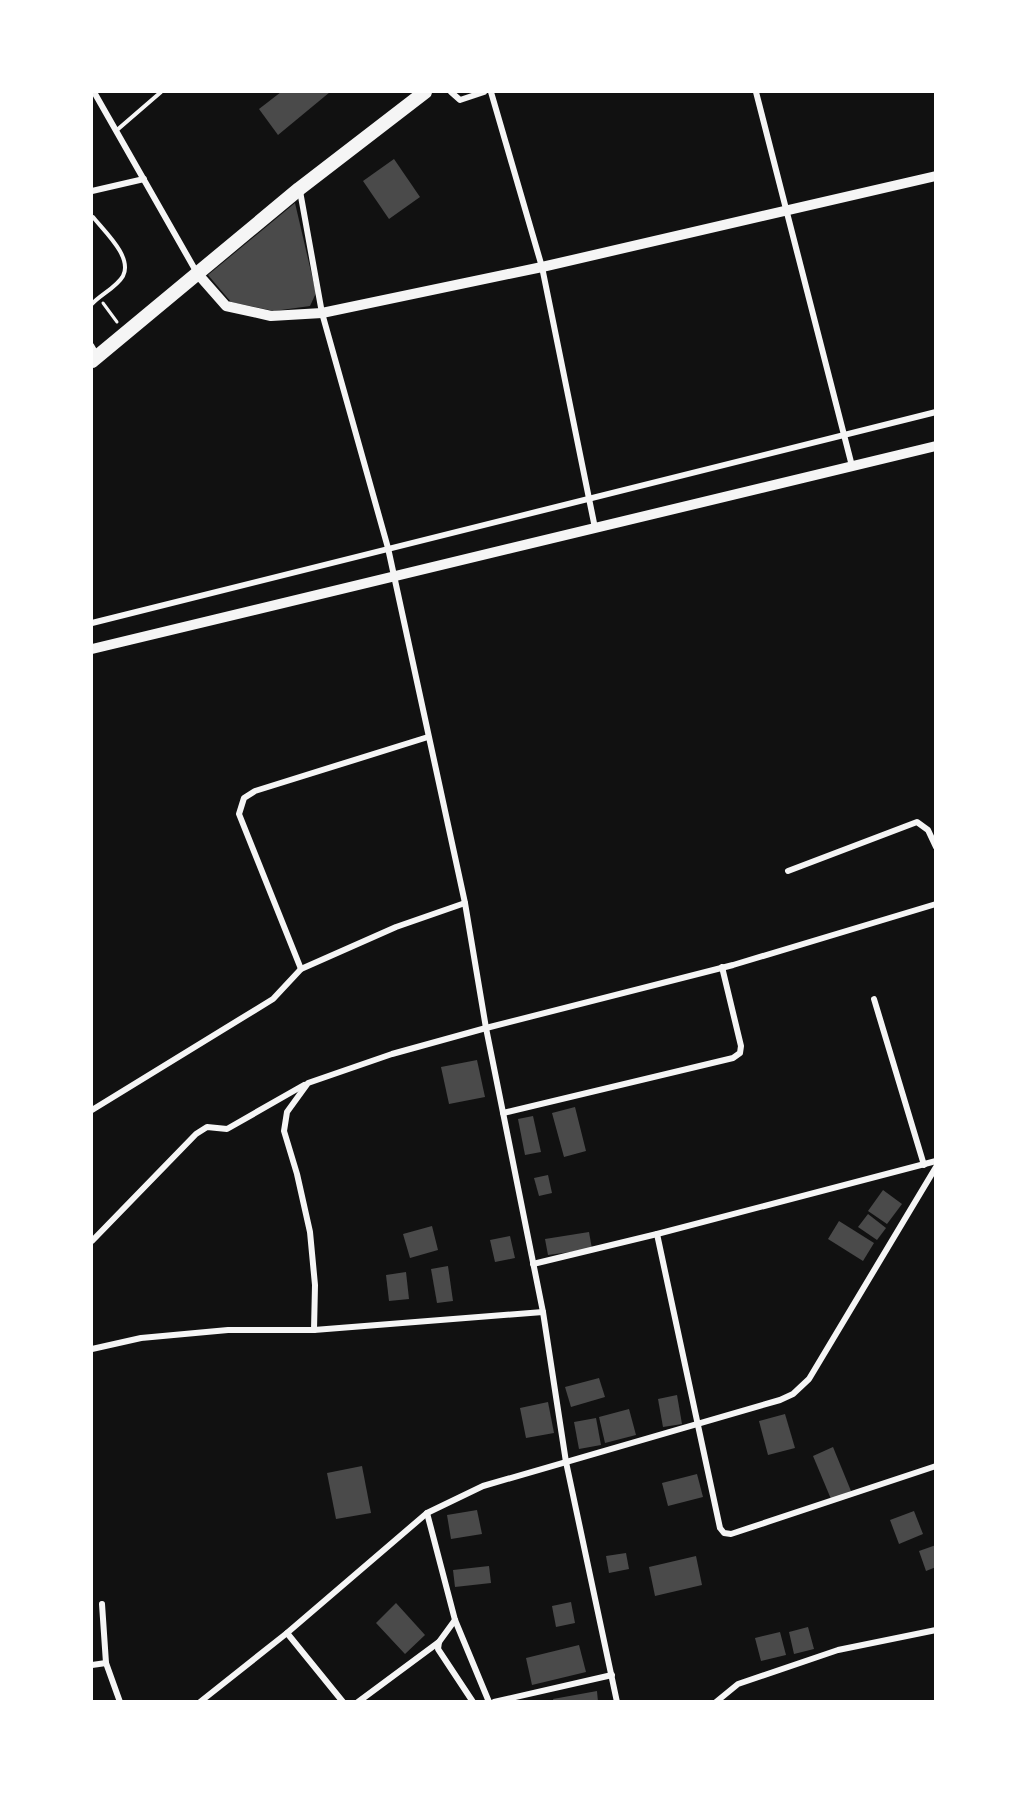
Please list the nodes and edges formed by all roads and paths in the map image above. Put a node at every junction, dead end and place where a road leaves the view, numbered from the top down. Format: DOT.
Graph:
graph roads {
  1 [pos="94,92"];
  2 [pos="162,92"];
  3 [pos="424,92"];
  4 [pos="451,92"];
  5 [pos="483,92"];
  6 [pos="492,92"];
  7 [pos="756,92"];
  8 [pos="117,130"];
  9 [pos="936,176"];
  10 [pos="144,179"];
  11 [pos="299,189"];
  12 [pos="92,191"];
  13 [pos="788,210"];
  14 [pos="93,217"];
  15 [pos="542,267"];
  16 [pos="197,273"];
  17 [pos="99,297"];
  18 [pos="92,304"];
  19 [pos="322,313"];
  20 [pos="125,333"];
  21 [pos="94,353"];
  22 [pos="936,412"];
  23 [pos="845,433"];
  24 [pos="936,446"];
  25 [pos="852,466"];
  26 [pos="590,498"];
  27 [pos="595,529"];
  28 [pos="388,548"];
  29 [pos="393,575"];
  30 [pos="92,623"];
  31 [pos="92,649"];
  32 [pos="428,737"];
  33 [pos="936,847"];
  34 [pos="788,871"];
  35 [pos="465,903"];
  36 [pos="936,904"];
  37 [pos="722,967"];
  38 [pos="301,969"];
  39 [pos="874,999"];
  40 [pos="486,1028"];
  41 [pos="308,1083"];
  42 [pos="92,1110"];
  43 [pos="503,1113"];
  44 [pos="936,1161"];
  45 [pos="924,1164"];
  46 [pos="936,1167"];
  47 [pos="657,1234"];
  48 [pos="92,1241"];
  49 [pos="533,1264"];
  50 [pos="543,1312"];
  51 [pos="314,1330"];
  52 [pos="92,1349"];
  53 [pos="697,1426"];
  54 [pos="566,1462"];
  55 [pos="936,1466"];
  56 [pos="427,1513"];
  57 [pos="102,1604"];
  58 [pos="455,1620"];
  59 [pos="936,1629"];
  60 [pos="287,1633"];
  61 [pos="439,1642"];
  62 [pos="106,1663"];
  63 [pos="92,1665"];
  64 [pos="612,1675"];
  65 [pos="120,1701"];
  66 [pos="200,1701"];
  67 [pos="343,1701"];
  68 [pos="358,1701"];
  69 [pos="473,1701"];
  70 [pos="489,1701"];
  71 [pos="494,1701"];
  72 [pos="617,1701"];
  73 [pos="716,1701"];
  1 -- 8 [label="street"];
  2 -- 8 [label="lane"];
  3 -- 11 [label="highway"];
  4 -- 5 [label="street"];
  6 -- 15 [label="street"];
  7 -- 13 [label="street"];
  8 -- 10 [label="street"];
  9 -- 13 [label="street"];
  10 -- 12 [label="street"];
  10 -- 16 [label="street"];
  11 -- 16 [label="highway"];
  11 -- 19 [label="street"];
  13 -- 15 [label="street"];
  13 -- 23 [label="street"];
  14 -- 17 [label="lane"];
  15 -- 19 [label="street"];
  15 -- 26 [label="street"];
  16 -- 19 [label="street"];
  16 -- 20 [label="highway"];
  17 -- 18 [label="lane"];
  17 -- 20 [label="path"];
  19 -- 28 [label="street"];
  20 -- 21 [label="highway"];
  22 -- 23 [label="street"];
  23 -- 25 [label="street"];
  23 -- 26 [label="street"];
  24 -- 25 [label="street"];
  25 -- 27 [label="street"];
  26 -- 27 [label="street"];
  26 -- 28 [label="street"];
  27 -- 29 [label="street"];
  28 -- 29 [label="street"];
  28 -- 30 [label="street"];
  29 -- 31 [label="street"];
  29 -- 32 [label="street"];
  32 -- 35 [label="street"];
  32 -- 38 [label="street"];
  33 -- 34 [label="street"];
  35 -- 38 [label="street"];
  35 -- 40 [label="street"];
  36 -- 37 [label="street"];
  37 -- 40 [label="street"];
  37 -- 43 [label="street"];
  38 -- 42 [label="street"];
  39 -- 45 [label="street"];
  40 -- 41 [label="street"];
  40 -- 43 [label="street"];
  41 -- 48 [label="street"];
  41 -- 51 [label="street"];
  43 -- 49 [label="street"];
  44 -- 45 [label="street"];
  45 -- 47 [label="street"];
  46 -- 53 [label="street"];
  47 -- 49 [label="street"];
  47 -- 53 [label="street"];
  49 -- 50 [label="street"];
  50 -- 51 [label="street"];
  50 -- 54 [label="street"];
  51 -- 52 [label="street"];
  53 -- 54 [label="street"];
  53 -- 55 [label="street"];
  54 -- 56 [label="street"];
  54 -- 64 [label="street"];
  56 -- 58 [label="street"];
  56 -- 60 [label="street"];
  57 -- 62 [label="street"];
  58 -- 61 [label="street"];
  58 -- 70 [label="street"];
  59 -- 73 [label="street"];
  60 -- 66 [label="street"];
  60 -- 67 [label="street"];
  61 -- 68 [label="street"];
  61 -- 69 [label="street"];
  62 -- 63 [label="street"];
  62 -- 65 [label="street"];
  64 -- 71 [label="street"];
  64 -- 72 [label="street"];
}
